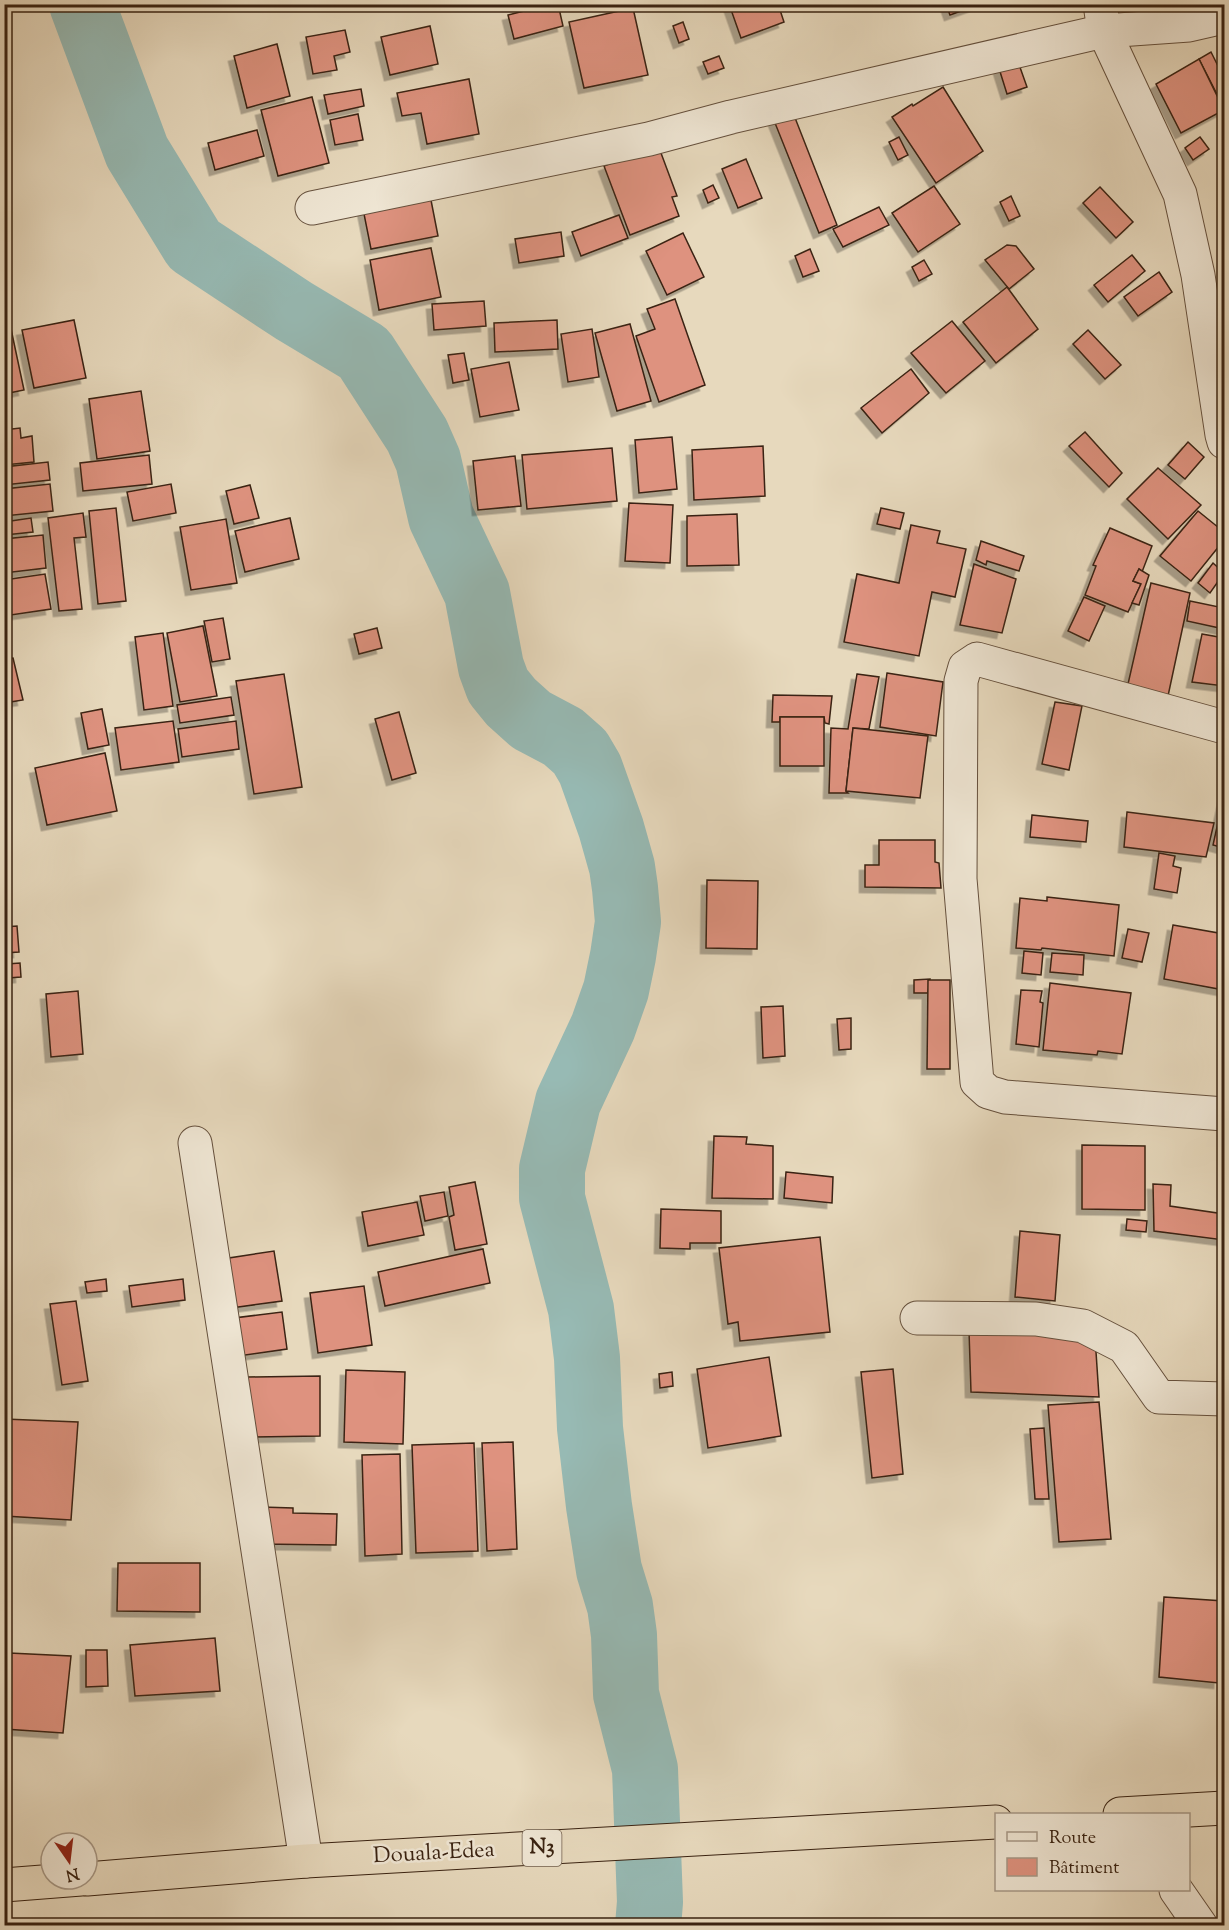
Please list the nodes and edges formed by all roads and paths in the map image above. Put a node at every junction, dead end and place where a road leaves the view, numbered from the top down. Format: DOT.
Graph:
graph roads {
  1 [pos="1224,17"];
  2 [pos="1102,18"];
  3 [pos="312,208"];
  4 [pos="1224,441"];
  5 [pos="1224,727"];
  6 [pos="1224,1114"];
  7 [pos="195,1143"];
  8 [pos="916,1318"];
  9 [pos="1224,1399"];
  10 [pos="1224,1808"];
  11 [pos="1142,1813"];
  12 [pos="995,1822"];
  13 [pos="306,1861"];
  14 [pos="99,1878"];
  15 [pos="39,1882"];
  16 [pos="4,1885"];
  17 [pos="1177,1891"];
  18 [pos="1201,1926"];
  1 -- 2 [label="street"];
  2 -- 3 [label="street"];
  2 -- 4 [label="street"];
  5 -- 6 [label="street"];
  7 -- 13 [label="street"];
  8 -- 9 [label="street"];
  10 -- 11 [label="highway"];
  12 -- 13 [label="highway, Douala-Edea / N3"];
  13 -- 14 [label="highway, Douala-Edea / N3"];
  15 -- 16 [label="highway"];
  17 -- 18 [label="street"];
}
